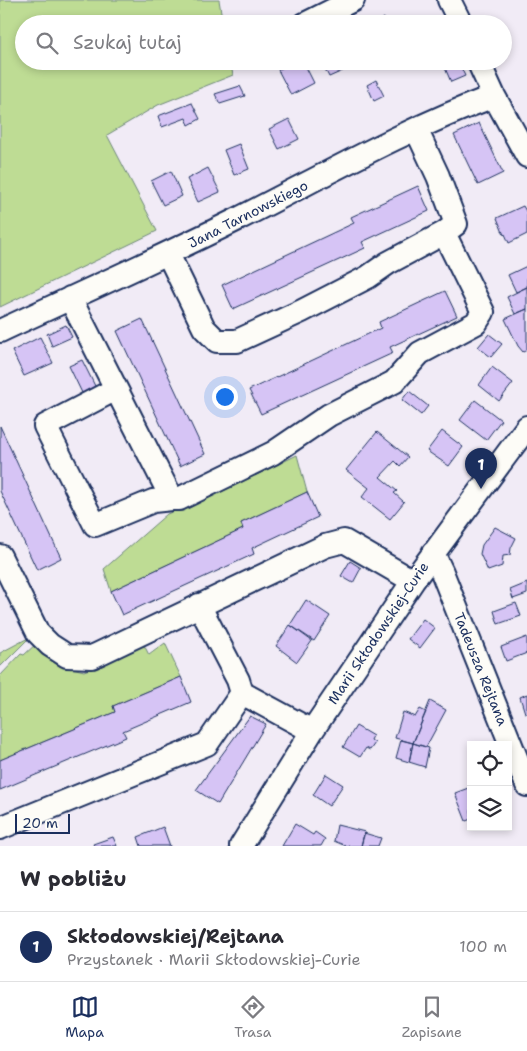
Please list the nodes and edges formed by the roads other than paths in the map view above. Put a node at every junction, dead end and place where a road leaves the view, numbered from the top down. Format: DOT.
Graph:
graph roads {
  1 [pos="353,0"];
  2 [pos="450,0"];
  3 [pos="323,15"];
  4 [pos="457,15"];
  5 [pos="482,70"];
  6 [pos="494,96"];
  7 [pos="416,129"];
  8 [pos="525,149"];
  9 [pos="444,233"];
  10 [pos="168,254"];
  11 [pos="70,298"];
  12 [pos="0,331"];
  13 [pos="116,389"];
  14 [pos="527,427"];
  15 [pos="172,499"];
  16 [pos="433,553"];
  17 [pos="0,556"];
  18 [pos="413,581"];
  19 [pos="199,606"];
  20 [pos="242,693"];
  21 [pos="312,730"];
  22 [pos="527,785"];
  23 [pos="0,828"];
  24 [pos="241,846"];
  1 -- 3 [label="street"];
  2 -- 4 [label="street"];
  5 -- 6 [label="street"];
  6 -- 7 [label="street, Jana Tarnowskiego"];
  6 -- 8 [label="street"];
  7 -- 9 [label="street"];
  7 -- 10 [label="street, Jana Tarnowskiego"];
  9 -- 10 [label="street"];
  9 -- 15 [label="street"];
  10 -- 11 [label="street, Jana Tarnowskiego"];
  11 -- 12 [label="street, Jana Tarnowskiego"];
  11 -- 13 [label="street"];
  13 -- 15 [label="street"];
  13 -- 15 [label="street"];
  14 -- 16 [label="street, Marii Skłodowskiej-Curie"];
  16 -- 18 [label="street, Marii Skłodowskiej-Curie"];
  16 -- 22 [label="street, Tadeusza Rejtana"];
  17 -- 19 [label="street"];
  18 -- 19 [label="street"];
  18 -- 21 [label="street, Marii Skłodowskiej-Curie"];
  19 -- 20 [label="street"];
  20 -- 21 [label="street"];
  20 -- 23 [label="street"];
  21 -- 24 [label="street, Marii Skłodowskiej-Curie"];
}
